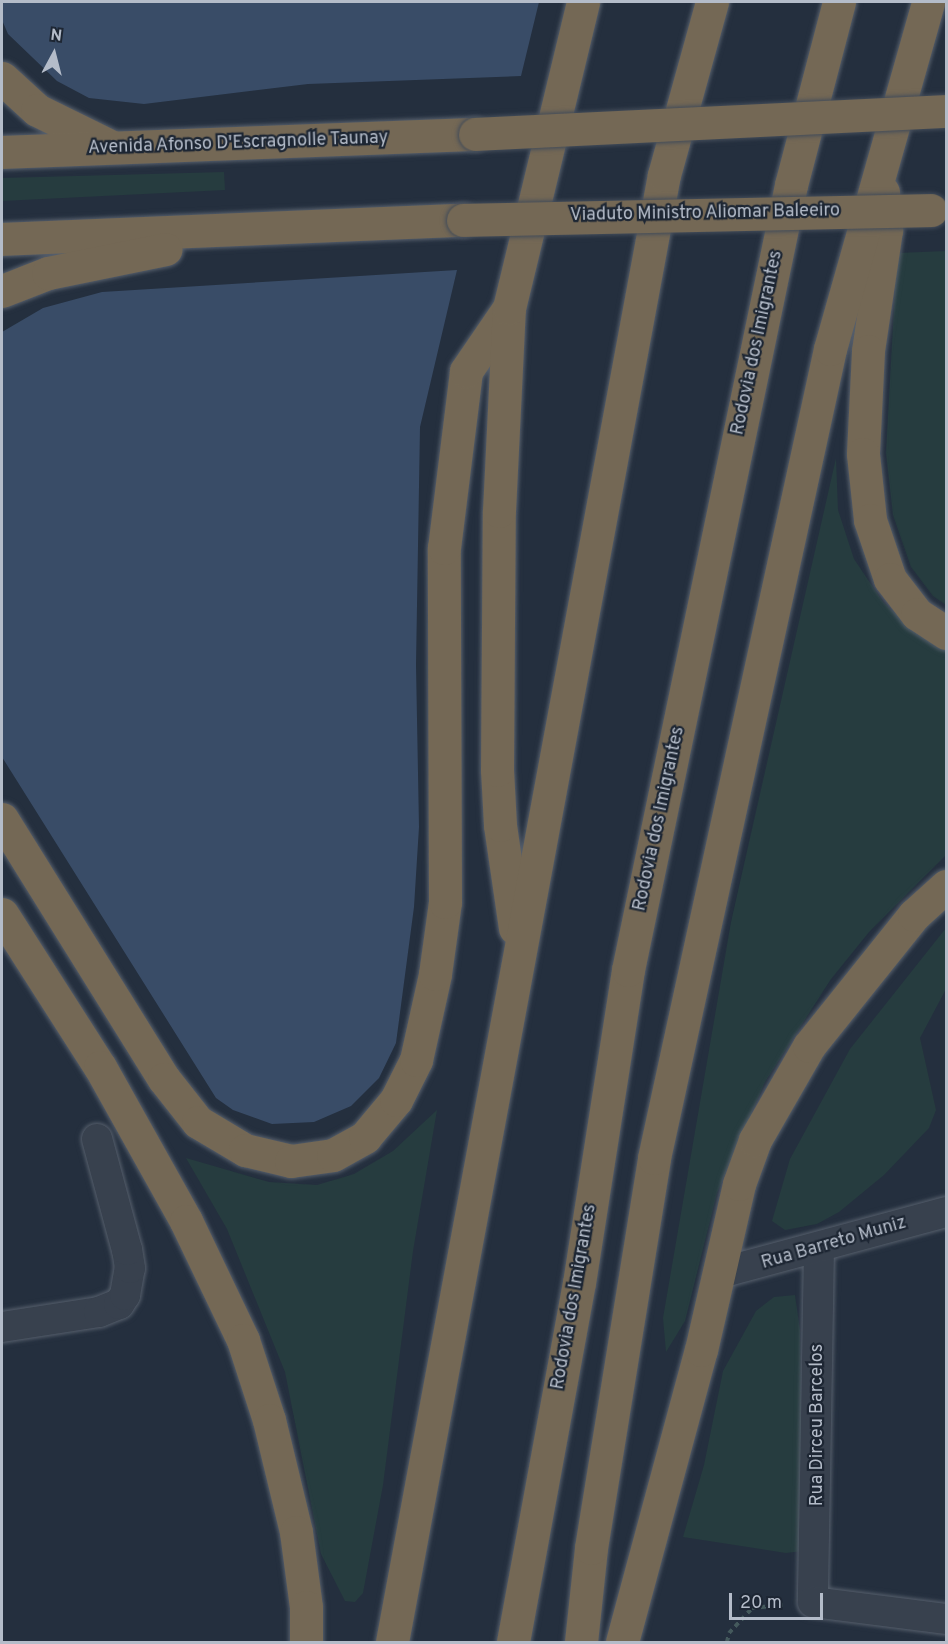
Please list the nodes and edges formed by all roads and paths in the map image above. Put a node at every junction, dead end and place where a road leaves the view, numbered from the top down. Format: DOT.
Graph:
graph roads {
  1 [pos="583,2"];
  2 [pos="712,2"];
  3 [pos="839,2"];
  4 [pos="928,2"];
  5 [pos="2,78"];
  6 [pos="946,111"];
  7 [pos="120,150"];
  8 [pos="2,152"];
  9 [pos="881,166"];
  10 [pos="942,211"];
  11 [pos="280,227"];
  12 [pos="2,239"];
  13 [pos="2,291"];
  14 [pos="509,308"];
  15 [pos="946,633"];
  16 [pos="2,819"];
  17 [pos="946,886"];
  18 [pos="2,914"];
  19 [pos="519,951"];
  20 [pos="97,1139"];
  21 [pos="946,1212"];
  22 [pos="819,1248"];
  23 [pos="720,1273"];
  24 [pos="2,1327"];
  25 [pos="813,1602"];
  26 [pos="946,1618"];
  27 [pos="306,1642"];
  28 [pos="392,1642"];
  29 [pos="513,1642"];
  30 [pos="581,1642"];
  31 [pos="621,1642"];
  32 [pos="727,1642"];
  1 -- 14 [label="highway"];
  2 -- 19 [label="highway"];
  3 -- 29 [label="highway, Rodovia dos Imigrantes"];
  4 -- 9 [label="highway"];
  5 -- 7 [label="highway"];
  6 -- 7 [label="highway, Avenida Afonso D'Escragnolle Taunay, bridge"];
  7 -- 8 [label="highway, Avenida Afonso D'Escragnolle Taunay"];
  9 -- 15 [label="highway"];
  9 -- 30 [label="highway"];
  10 -- 11 [label="highway, Viaduto Ministro Aliomar Baleeiro, bridge"];
  11 -- 12 [label="highway"];
  11 -- 13 [label="highway"];
  14 -- 16 [label="highway"];
  14 -- 19 [label="highway"];
  17 -- 23 [label="highway"];
  18 -- 27 [label="highway"];
  19 -- 28 [label="highway"];
  20 -- 24 [label="street"];
  21 -- 22 [label="street, Rua Barreto Muniz"];
  22 -- 23 [label="street, Rua Barreto Muniz"];
  22 -- 25 [label="street, Rua Dirceu Barcelos"];
  23 -- 31 [label="highway"];
  25 -- 26 [label="street"];
  25 -- 32 [label="path"];
}
